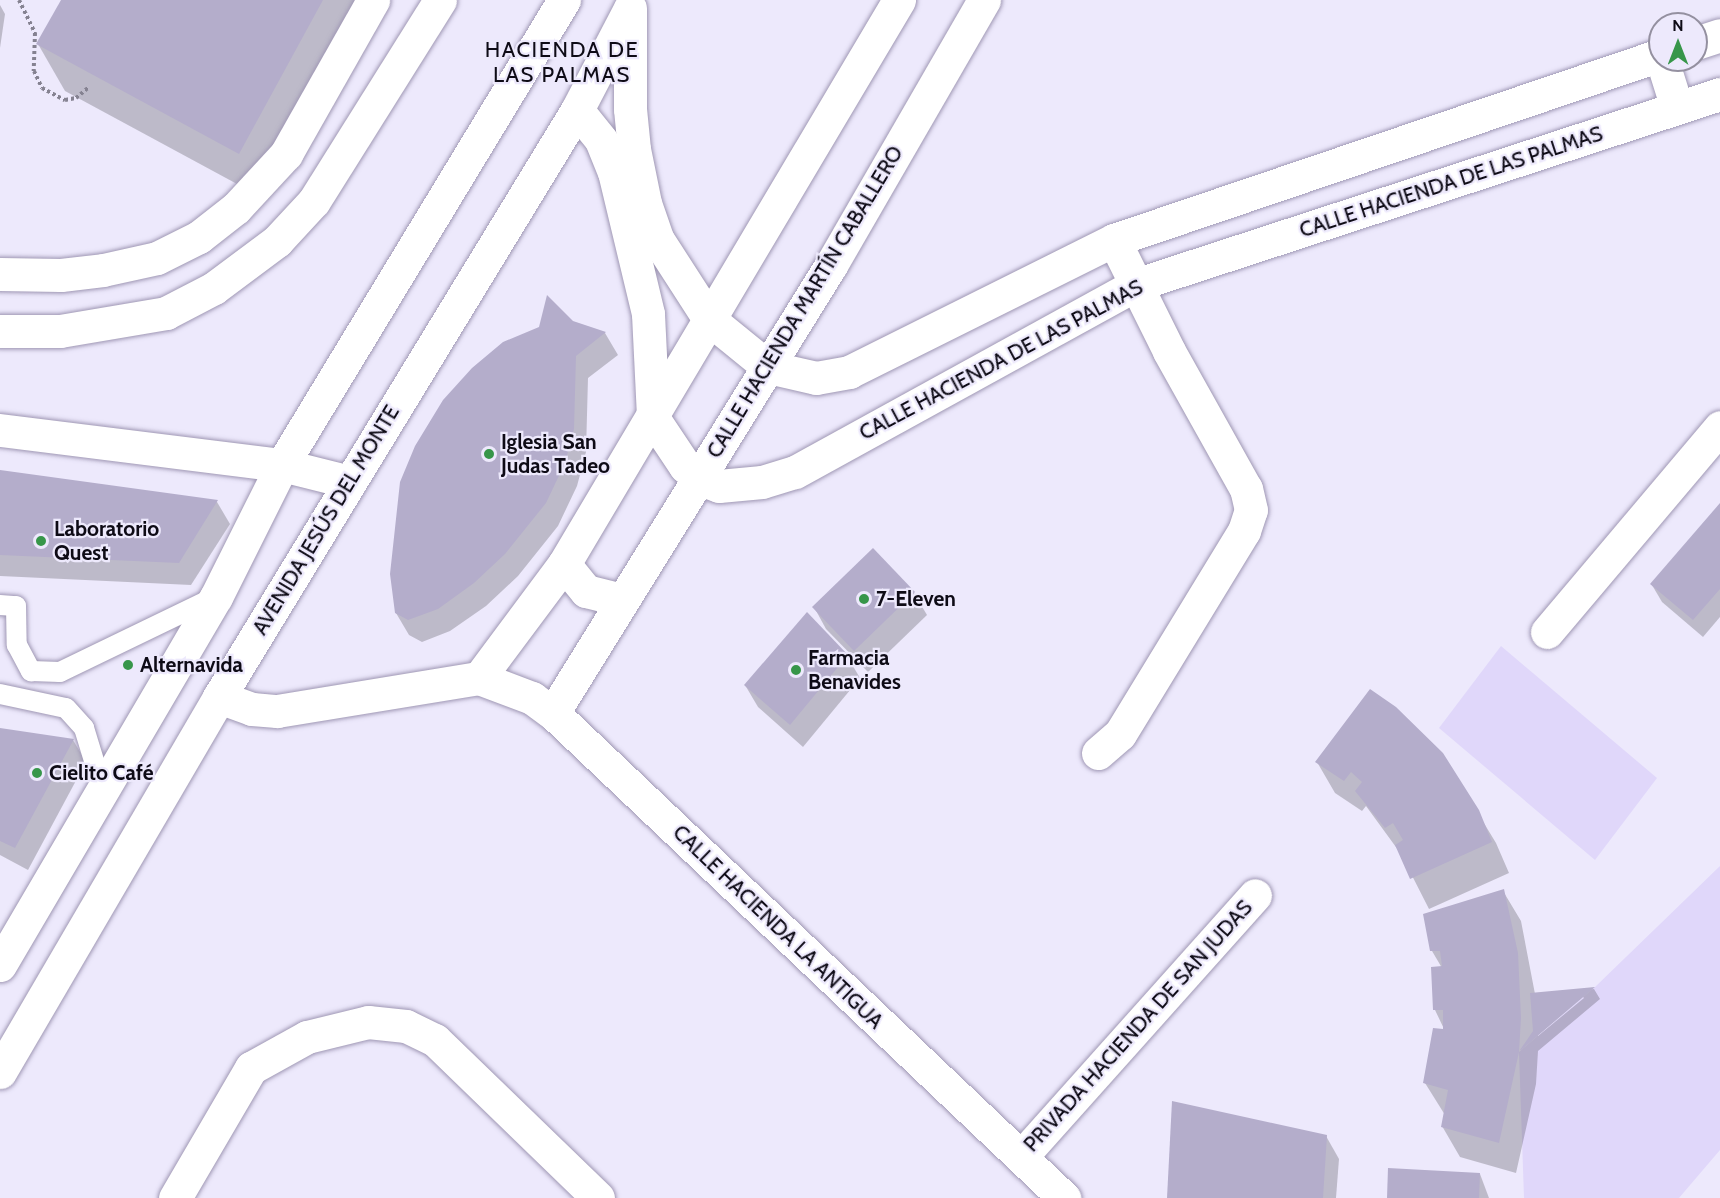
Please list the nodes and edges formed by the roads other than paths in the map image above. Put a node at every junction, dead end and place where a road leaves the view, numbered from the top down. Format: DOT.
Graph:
graph roads {
  1 [pos="373,0"];
  2 [pos="440,0"];
  3 [pos="564,0"];
  4 [pos="899,0"];
  5 [pos="984,0"];
  6 [pos="632,4"];
  7 [pos="1648,59"];
  8 [pos="1666,72"];
  9 [pos="1720,94"];
  10 [pos="1677,108"];
  11 [pos="577,110"];
  12 [pos="1114,240"];
  13 [pos="0,274"];
  14 [pos="1135,285"];
  15 [pos="710,319"];
  16 [pos="0,331"];
  17 [pos="768,367"];
  18 [pos="653,418"];
  19 [pos="1720,427"];
  20 [pos="0,430"];
  21 [pos="282,465"];
  22 [pos="698,478"];
  23 [pos="350,482"];
  24 [pos="564,564"];
  25 [pos="216,597"];
  26 [pos="621,600"];
  27 [pos="0,605"];
  28 [pos="1547,632"];
  29 [pos="479,678"];
  30 [pos="0,694"];
  31 [pos="219,697"];
  32 [pos="553,713"];
  33 [pos="1098,753"];
  34 [pos="103,790"];
  35 [pos="1255,895"];
  36 [pos="0,965"];
  37 [pos="0,1072"];
  38 [pos="1021,1157"];
  39 [pos="583,1193"];
  40 [pos="175,1198"];
  41 [pos="1064,1198"];
  1 -- 13 [label="street"];
  2 -- 16 [label="street"];
  3 -- 21 [label="street"];
  4 -- 15 [label="street"];
  5 -- 17 [label="street, CALLE HACIENDA MARTÍN CABALLERO"];
  6 -- 11 [label="street, AVENIDA JESÚS DEL MONTE"];
  6 -- 15 [label="street"];
  7 -- 12 [label="street"];
  8 -- 10 [label="street"];
  9 -- 10 [label="street, CALLE HACIENDA DE LAS PALMAS"];
  10 -- 14 [label="street, CALLE HACIENDA DE LAS PALMAS"];
  11 -- 18 [label="street"];
  11 -- 23 [label="street, AVENIDA JESÚS DEL MONTE"];
  12 -- 14 [label="street"];
  12 -- 17 [label="street"];
  14 -- 22 [label="street, CALLE HACIENDA DE LAS PALMAS"];
  14 -- 33 [label="street"];
  15 -- 17 [label="street"];
  15 -- 18 [label="street"];
  17 -- 22 [label="street, CALLE HACIENDA MARTÍN CABALLERO"];
  18 -- 22 [label="street"];
  18 -- 24 [label="street"];
  19 -- 28 [label="street"];
  20 -- 21 [label="street"];
  21 -- 23 [label="street"];
  21 -- 25 [label="street"];
  22 -- 26 [label="street, CALLE HACIENDA MARTÍN CABALLERO"];
  23 -- 31 [label="street, AVENIDA JESÚS DEL MONTE"];
  24 -- 26 [label="street"];
  24 -- 29 [label="street"];
  25 -- 27 [label="lane"];
  25 -- 34 [label="street"];
  26 -- 32 [label="street, CALLE HACIENDA MARTÍN CABALLERO"];
  29 -- 31 [label="street"];
  29 -- 32 [label="street, CALLE HACIENDA LA ANTIGUA"];
  30 -- 34 [label="lane"];
  31 -- 37 [label="street, AVENIDA JESÚS DEL MONTE"];
  32 -- 38 [label="street, CALLE HACIENDA LA ANTIGUA"];
  34 -- 36 [label="street"];
  35 -- 38 [label="street, PRIVADA HACIENDA DE SAN JUDAS"];
  38 -- 41 [label="street, CALLE HACIENDA LA ANTIGUA"];
  39 -- 40 [label="street"];
}
